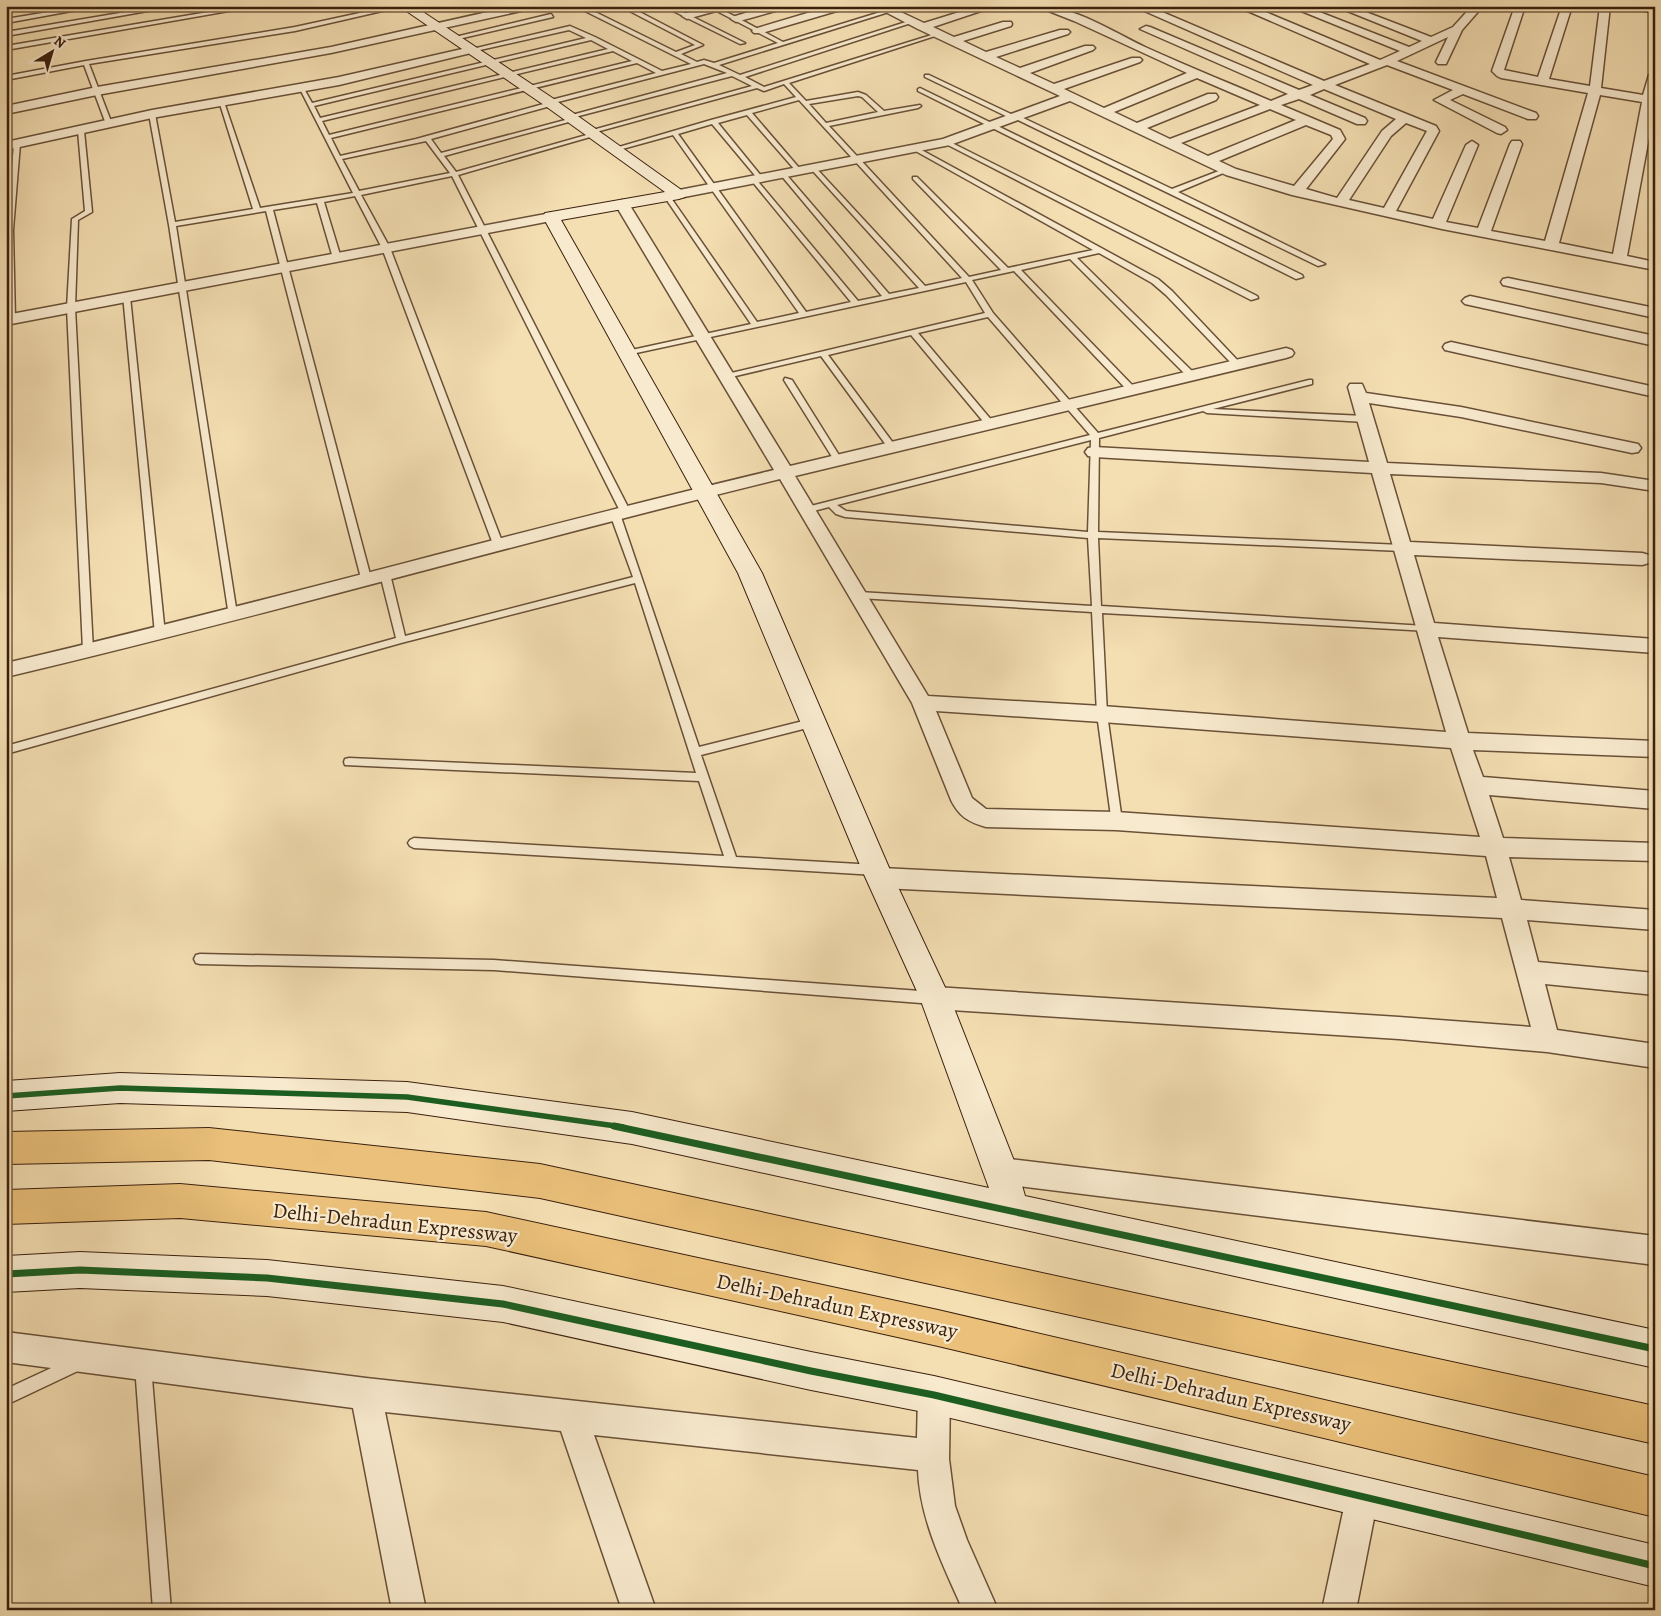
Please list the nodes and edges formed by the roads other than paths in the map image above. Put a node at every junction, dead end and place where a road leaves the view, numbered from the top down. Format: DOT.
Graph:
graph roads {
  1 [pos="96,6"];
  2 [pos="174,6"];
  3 [pos="256,6"];
  4 [pos="401,6"];
  5 [pos="405,6"];
  6 [pos="530,6"];
  7 [pos="578,6"];
  8 [pos="623,6"];
  9 [pos="666,6"];
  10 [pos="782,6"];
  11 [pos="843,6"];
  12 [pos="991,6"];
  13 [pos="1041,6"];
  14 [pos="1138,6"];
  15 [pos="1241,6"];
  16 [pos="1294,6"];
  17 [pos="1340,6"];
  18 [pos="1478,6"];
  19 [pos="1520,6"];
  20 [pos="1567,6"];
  21 [pos="1606,6"];
  22 [pos="1634,6"];
  23 [pos="719,7"];
  24 [pos="907,8"];
  25 [pos="887,10"];
  26 [pos="1655,10"];
  27 [pos="551,16"];
  28 [pos="687,16"];
  29 [pos="437,19"];
  30 [pos="736,20"];
  31 [pos="6,21"];
  32 [pos="917,24"];
  33 [pos="1008,24"];
  34 [pos="1433,25"];
  35 [pos="1146,29"];
  36 [pos="1453,30"];
  37 [pos="758,31"];
  38 [pos="1064,32"];
  39 [pos="6,34"];
  40 [pos="936,34"];
  41 [pos="454,38"];
  42 [pos="593,38"];
  43 [pos="1430,40"];
  44 [pos="953,41"];
  45 [pos="742,43"];
  46 [pos="783,44"];
  47 [pos="6,48"];
  48 [pos="1090,48"];
  49 [pos="615,49"];
  50 [pos="1237,49"];
  51 [pos="472,50"];
  52 [pos="1408,50"];
  53 [pos="677,54"];
  54 [pos="986,56"];
  55 [pos="1212,57"];
  56 [pos="1136,60"];
  57 [pos="638,61"];
  58 [pos="86,62"];
  59 [pos="1442,62"];
  60 [pos="490,63"];
  61 [pos="1384,63"];
  62 [pos="696,64"];
  63 [pos="713,65"];
  64 [pos="1183,67"];
  65 [pos="1020,72"];
  66 [pos="662,73"];
  67 [pos="1198,73"];
  68 [pos="732,74"];
  69 [pos="508,75"];
  70 [pos="1655,75"];
  71 [pos="927,76"];
  72 [pos="740,77"];
  73 [pos="6,78"];
  74 [pos="1542,82"];
  75 [pos="786,83"];
  76 [pos="1323,85"];
  77 [pos="758,86"];
  78 [pos="301,88"];
  79 [pos="1054,88"];
  80 [pos="529,89"];
  81 [pos="920,90"];
  82 [pos="1463,90"];
  83 [pos="97,91"];
  84 [pos="1595,91"];
  85 [pos="1298,94"];
  86 [pos="1070,96"];
  87 [pos="1212,97"];
  88 [pos="800,98"];
  89 [pos="1651,100"];
  90 [pos="221,102"];
  91 [pos="551,103"];
  92 [pos="805,103"];
  93 [pos="1270,104"];
  94 [pos="310,105"];
  95 [pos="918,106"];
  96 [pos="6,110"];
  97 [pos="748,112"];
  98 [pos="1104,112"];
  99 [pos="882,113"];
  100 [pos="152,114"];
  101 [pos="1532,116"];
  102 [pos="1013,117"];
  103 [pos="572,118"];
  104 [pos="1405,118"];
  105 [pos="318,120"];
  106 [pos="1307,120"];
  107 [pos="1361,121"];
  108 [pos="713,122"];
  109 [pos="109,124"];
  110 [pos="825,125"];
  111 [pos="992,125"];
  112 [pos="1137,127"];
  113 [pos="1501,130"];
  114 [pos="81,131"];
  115 [pos="674,132"];
  116 [pos="593,133"];
  117 [pos="327,137"];
  118 [pos="427,138"];
  119 [pos="946,142"];
  120 [pos="1170,144"];
  121 [pos="1516,144"];
  122 [pos="11,145"];
  123 [pos="1472,145"];
  124 [pos="914,148"];
  125 [pos="615,149"];
  126 [pos="440,155"];
  127 [pos="339,158"];
  128 [pos="856,159"];
  129 [pos="1208,161"];
  130 [pos="813,168"];
  131 [pos="798,170"];
  132 [pos="1226,170"];
  133 [pos="782,173"];
  134 [pos="454,174"];
  135 [pos="15,178"];
  136 [pos="756,178"];
  137 [pos="915,178"];
  138 [pos="6,179"];
  139 [pos="714,187"];
  140 [pos="1172,192"];
  141 [pos="1297,192"];
  142 [pos="357,194"];
  143 [pos="673,195"];
  144 [pos="320,200"];
  145 [pos="1341,202"];
  146 [pos="622,204"];
  147 [pos="269,209"];
  148 [pos="257,211"];
  149 [pos="1388,213"];
  150 [pos="551,217"];
  151 [pos="1438,223"];
  152 [pos="172,225"];
  153 [pos="484,230"];
  154 [pos="8,231"];
  155 [pos="1484,232"];
  156 [pos="1551,245"];
  157 [pos="386,248"];
  158 [pos="1098,251"];
  159 [pos="1072,257"];
  160 [pos="337,258"];
  161 [pos="1619,259"];
  162 [pos="1321,264"];
  163 [pos="1655,266"];
  164 [pos="286,267"];
  165 [pos="1016,269"];
  166 [pos="1006,271"];
  167 [pos="1299,277"];
  168 [pos="968,280"];
  169 [pos="1508,282"];
  170 [pos="181,287"];
  171 [pos="924,289"];
  172 [pos="126,297"];
  173 [pos="887,297"];
  174 [pos="1254,298"];
  175 [pos="1470,301"];
  176 [pos="857,304"];
  177 [pos="71,308"];
  178 [pos="1655,313"];
  179 [pos="990,314"];
  180 [pos="804,315"];
  181 [pos="9,319"];
  182 [pos="756,326"];
  183 [pos="914,333"];
  184 [pos="704,337"];
  185 [pos="1655,340"];
  186 [pos="1451,347"];
  187 [pos="627,353"];
  188 [pos="1286,353"];
  189 [pos="823,354"];
  190 [pos="1237,364"];
  191 [pos="1191,375"];
  192 [pos="727,376"];
  193 [pos="788,380"];
  194 [pos="1308,382"];
  195 [pos="1132,390"];
  196 [pos="1655,392"];
  197 [pos="1068,405"];
  198 [pos="1195,410"];
  199 [pos="1365,419"];
  200 [pos="990,424"];
  201 [pos="1095,443"];
  202 [pos="892,448"];
  203 [pos="1632,448"];
  204 [pos="838,460"];
  205 [pos="1380,468"];
  206 [pos="784,473"];
  207 [pos="1655,486"];
  208 [pos="705,492"];
  209 [pos="831,504"];
  210 [pos="806,510"];
  211 [pos="620,512"];
  212 [pos="1093,536"];
  213 [pos="498,544"];
  214 [pos="1402,548"];
  215 [pos="1642,559"];
  216 [pos="385,574"];
  217 [pos="366,578"];
  218 [pos="638,579"];
  219 [pos="859,595"];
  220 [pos="1097,609"];
  221 [pos="232,614"];
  222 [pos="1426,629"];
  223 [pos="160,634"];
  224 [pos="401,640"];
  225 [pos="1655,646"];
  226 [pos="88,650"];
  227 [pos="6,670"];
  228 [pos="922,703"];
  229 [pos="1102,714"];
  230 [pos="815,722"];
  231 [pos="1459,741"];
  232 [pos="1655,749"];
  233 [pos="6,750"];
  234 [pos="696,752"];
  235 [pos="349,762"];
  236 [pos="703,777"];
  237 [pos="1475,785"];
  238 [pos="1655,800"];
  239 [pos="1116,821"];
  240 [pos="414,843"];
  241 [pos="1495,847"];
  242 [pos="1655,852"];
  243 [pos="731,861"];
  244 [pos="878,874"];
  245 [pos="1512,909"];
  246 [pos="1655,920"];
  247 [pos="200,959"];
  248 [pos="1528,972"];
  249 [pos="1655,984"];
  250 [pos="935,998"];
  251 [pos="1547,1040"];
  252 [pos="1655,1056"];
  253 [pos="6,1096"];
  254 [pos="6,1148"];
  255 [pos="1001,1171"];
  256 [pos="6,1208"];
  257 [pos="1012,1210"];
  258 [pos="1655,1251"];
  259 [pos="6,1274"];
  260 [pos="6,1347"];
  261 [pos="1655,1348"];
  262 [pos="92,1357"];
  263 [pos="142,1364"];
  264 [pos="366,1394"];
  265 [pos="934,1395"];
  266 [pos="6,1397"];
  267 [pos="572,1417"];
  268 [pos="1655,1424"];
  269 [pos="933,1456"];
  270 [pos="1655,1497"];
  271 [pos="1362,1498"];
  272 [pos="1655,1566"];
  273 [pos="162,1610"];
  274 [pos="409,1610"];
  275 [pos="638,1610"];
  276 [pos="981,1610"];
  277 [pos="1338,1610"];
  1 -- 31 [label="lane"];
  2 -- 39 [label="lane"];
  3 -- 47 [label="lane"];
  4 -- 58 [label="lane"];
  5 -- 29 [label="street"];
  6 -- 29 [label="street"];
  7 -- 53 [label="lane"];
  8 -- 53 [label="lane"];
  9 -- 28 [label="lane"];
  10 -- 30 [label="street"];
  11 -- 37 [label="street"];
  12 -- 32 [label="street"];
  13 -- 64 [label="street"];
  14 -- 50 [label="street"];
  15 -- 61 [label="street"];
  16 -- 52 [label="street"];
  17 -- 43 [label="street"];
  18 -- 36 [label="street"];
  19 -- 74 [label="street"];
  20 -- 74 [label="street"];
  21 -- 84 [label="street"];
  22 -- 26 [label="street"];
  23 -- 28 [label="street"];
  23 -- 30 [label="lane"];
  24 -- 25 [label="street"];
  25 -- 32 [label="street"];
  25 -- 46 [label="lane"];
  27 -- 41 [label="lane"];
  28 -- 45 [label="lane"];
  29 -- 41 [label="street"];
  29 -- 83 [label="street"];
  30 -- 37 [label="lane"];
  32 -- 40 [label="street"];
  32 -- 72 [label="lane"];
  33 -- 44 [label="street"];
  34 -- 36 [label="street"];
  35 -- 55 [label="street"];
  36 -- 43 [label="street"];
  36 -- 59 [label="street"];
  37 -- 46 [label="lane"];
  38 -- 54 [label="street"];
  40 -- 44 [label="street"];
  40 -- 75 [label="lane"];
  41 -- 51 [label="street"];
  42 -- 49 [label="lane"];
  42 -- 51 [label="lane"];
  42 -- 60 [label="lane"];
  43 -- 52 [label="street"];
  44 -- 54 [label="street"];
  46 -- 63 [label="lane"];
  48 -- 65 [label="street"];
  49 -- 57 [label="lane"];
  49 -- 69 [label="lane"];
  50 -- 55 [label="street"];
  50 -- 76 [label="street"];
  51 -- 60 [label="street"];
  51 -- 78 [label="street"];
  52 -- 61 [label="street"];
  53 -- 62 [label="lane"];
  54 -- 65 [label="street"];
  55 -- 64 [label="street"];
  55 -- 85 [label="street"];
  56 -- 79 [label="street"];
  57 -- 66 [label="lane"];
  57 -- 80 [label="lane"];
  58 -- 73 [label="lane"];
  58 -- 83 [label="lane"];
  60 -- 69 [label="street"];
  60 -- 94 [label="lane"];
  61 -- 76 [label="street"];
  61 -- 82 [label="street"];
  62 -- 63 [label="lane"];
  62 -- 66 [label="lane"];
  63 -- 68 [label="lane"];
  64 -- 67 [label="street"];
  65 -- 79 [label="street"];
  66 -- 91 [label="lane"];
  67 -- 93 [label="street"];
  67 -- 98 [label="street"];
  68 -- 72 [label="lane"];
  68 -- 103 [label="lane"];
  69 -- 80 [label="street"];
  69 -- 105 [label="lane"];
  70 -- 89 [label="street"];
  71 -- 102 [label="lane"];
  72 -- 77 [label="lane"];
  74 -- 84 [label="street"];
  75 -- 77 [label="lane"];
  75 -- 88 [label="lane"];
  76 -- 85 [label="street"];
  76 -- 104 [label="street"];
  77 -- 116 [label="lane"];
  78 -- 90 [label="street"];
  78 -- 94 [label="lane"];
  79 -- 86 [label="street"];
  80 -- 91 [label="street"];
  80 -- 117 [label="lane"];
  81 -- 111 [label="lane"];
  82 -- 101 [label="street"];
  82 -- 113 [label="street"];
  83 -- 96 [label="street"];
  83 -- 109 [label="lane"];
  84 -- 89 [label="street"];
  84 -- 156 [label="street"];
  85 -- 93 [label="street"];
  85 -- 107 [label="street"];
  86 -- 98 [label="street"];
  86 -- 102 [label="street"];
  87 -- 112 [label="street"];
  88 -- 92 [label="lane"];
  88 -- 97 [label="lane"];
  89 -- 161 [label="street"];
  90 -- 100 [label="street"];
  90 -- 148 [label="lane"];
  91 -- 103 [label="street"];
  91 -- 118 [label="lane"];
  92 -- 99 [label="lane"];
  92 -- 110 [label="lane"];
  93 -- 106 [label="street"];
  93 -- 120 [label="street"];
  94 -- 105 [label="lane"];
  95 -- 99 [label="lane"];
  97 -- 108 [label="lane"];
  97 -- 131 [label="lane"];
  98 -- 112 [label="street"];
  99 -- 110 [label="lane"];
  100 -- 109 [label="street"];
  100 -- 152 [label="lane"];
  102 -- 111 [label="street"];
  102 -- 140 [label="lane"];
  103 -- 116 [label="street"];
  103 -- 126 [label="lane"];
  104 -- 145 [label="street"];
  104 -- 149 [label="street"];
  105 -- 117 [label="lane"];
  106 -- 129 [label="street"];
  106 -- 141 [label="street"];
  108 -- 115 [label="lane"];
  108 -- 136 [label="lane"];
  109 -- 114 [label="street"];
  110 -- 128 [label="lane"];
  111 -- 119 [label="street"];
  111 -- 167 [label="lane"];
  112 -- 120 [label="street"];
  114 -- 122 [label="street"];
  114 -- 177 [label="lane"];
  115 -- 125 [label="lane"];
  115 -- 139 [label="lane"];
  116 -- 125 [label="street"];
  116 -- 134 [label="lane"];
  117 -- 127 [label="lane"];
  118 -- 126 [label="lane"];
  118 -- 127 [label="lane"];
  119 -- 124 [label="street"];
  119 -- 174 [label="lane"];
  120 -- 129 [label="street"];
  121 -- 155 [label="street"];
  122 -- 135 [label="lane"];
  123 -- 151 [label="street"];
  124 -- 128 [label="street"];
  124 -- 158 [label="lane"];
  125 -- 143 [label="street"];
  126 -- 134 [label="lane"];
  127 -- 142 [label="lane"];
  128 -- 130 [label="street"];
  128 -- 168 [label="lane"];
  129 -- 132 [label="street"];
  130 -- 131 [label="street"];
  130 -- 171 [label="lane"];
  131 -- 133 [label="street"];
  132 -- 140 [label="lane"];
  132 -- 141 [label="street"];
  133 -- 136 [label="street"];
  133 -- 173 [label="lane"];
  134 -- 142 [label="lane"];
  134 -- 153 [label="lane"];
  135 -- 138 [label="lane"];
  135 -- 154 [label="lane"];
  136 -- 139 [label="street"];
  136 -- 176 [label="lane"];
  137 -- 166 [label="lane"];
  139 -- 143 [label="street"];
  139 -- 180 [label="lane"];
  140 -- 162 [label="lane"];
  141 -- 145 [label="street"];
  142 -- 144 [label="lane"];
  142 -- 157 [label="lane"];
  143 -- 146 [label="street"];
  143 -- 182 [label="lane"];
  144 -- 147 [label="lane"];
  144 -- 160 [label="lane"];
  145 -- 149 [label="street"];
  146 -- 150 [label="street"];
  146 -- 184 [label="street"];
  147 -- 148 [label="lane"];
  147 -- 164 [label="lane"];
  148 -- 152 [label="lane"];
  149 -- 151 [label="street"];
  150 -- 153 [label="street"];
  150 -- 187 [label="street"];
  151 -- 155 [label="street"];
  152 -- 170 [label="lane"];
  153 -- 157 [label="street"];
  153 -- 211 [label="lane"];
  154 -- 181 [label="lane"];
  155 -- 156 [label="street"];
  156 -- 161 [label="street"];
  157 -- 160 [label="street"];
  157 -- 213 [label="lane"];
  158 -- 159 [label="lane"];
  158 -- 190 [label="lane"];
  159 -- 165 [label="lane"];
  159 -- 191 [label="lane"];
  160 -- 164 [label="street"];
  161 -- 163 [label="street"];
  164 -- 170 [label="street"];
  164 -- 217 [label="lane"];
  165 -- 166 [label="lane"];
  165 -- 195 [label="lane"];
  166 -- 168 [label="lane"];
  168 -- 171 [label="lane"];
  168 -- 179 [label="lane"];
  169 -- 178 [label="street"];
  170 -- 172 [label="street"];
  170 -- 221 [label="lane"];
  171 -- 173 [label="lane"];
  172 -- 177 [label="street"];
  172 -- 223 [label="lane"];
  173 -- 176 [label="lane"];
  175 -- 185 [label="street"];
  176 -- 180 [label="lane"];
  177 -- 181 [label="street"];
  177 -- 226 [label="lane"];
  179 -- 183 [label="lane"];
  179 -- 197 [label="lane"];
  180 -- 182 [label="lane"];
  182 -- 184 [label="lane"];
  183 -- 189 [label="lane"];
  183 -- 200 [label="lane"];
  184 -- 187 [label="lane"];
  184 -- 192 [label="street"];
  186 -- 196 [label="street"];
  187 -- 208 [label="street"];
  188 -- 190 [label="street"];
  189 -- 192 [label="lane"];
  189 -- 202 [label="lane"];
  190 -- 191 [label="street"];
  191 -- 195 [label="street"];
  192 -- 206 [label="street"];
  193 -- 204 [label="lane"];
  194 -- 198 [label="lane"];
  195 -- 197 [label="street"];
  197 -- 200 [label="street"];
  197 -- 201 [label="lane"];
  198 -- 199 [label="lane"];
  198 -- 201 [label="lane"];
  199 -- 203 [label="street"];
  199 -- 205 [label="street"];
  200 -- 202 [label="street"];
  201 -- 205 [label="street"];
  201 -- 209 [label="lane"];
  201 -- 212 [label="lane"];
  202 -- 204 [label="street"];
  204 -- 206 [label="street"];
  205 -- 207 [label="street"];
  205 -- 214 [label="street"];
  206 -- 208 [label="street"];
  206 -- 210 [label="street"];
  208 -- 211 [label="street"];
  208 -- 230 [label="street"];
  209 -- 210 [label="lane"];
  209 -- 212 [label="lane"];
  210 -- 219 [label="street"];
  211 -- 213 [label="street"];
  211 -- 218 [label="lane"];
  212 -- 214 [label="lane"];
  212 -- 220 [label="lane"];
  213 -- 216 [label="street"];
  214 -- 215 [label="street"];
  214 -- 222 [label="street"];
  216 -- 217 [label="street"];
  216 -- 224 [label="lane"];
  217 -- 221 [label="street"];
  218 -- 224 [label="lane"];
  218 -- 234 [label="lane"];
  219 -- 220 [label="lane"];
  219 -- 228 [label="street"];
  220 -- 222 [label="lane"];
  220 -- 229 [label="lane"];
  221 -- 223 [label="street"];
  222 -- 225 [label="street"];
  222 -- 231 [label="street"];
  223 -- 226 [label="street"];
  224 -- 233 [label="lane"];
  226 -- 227 [label="street"];
  228 -- 229 [label="street"];
  228 -- 239 [label="street"];
  229 -- 231 [label="street"];
  229 -- 239 [label="lane"];
  230 -- 234 [label="lane"];
  230 -- 244 [label="street"];
  231 -- 232 [label="street"];
  231 -- 237 [label="street"];
  234 -- 236 [label="lane"];
  235 -- 236 [label="lane"];
  236 -- 243 [label="lane"];
  237 -- 238 [label="street"];
  237 -- 241 [label="street"];
  239 -- 241 [label="street"];
  240 -- 243 [label="lane"];
  241 -- 242 [label="street"];
  241 -- 245 [label="street"];
  243 -- 244 [label="lane"];
  244 -- 245 [label="street"];
  244 -- 250 [label="street"];
  245 -- 246 [label="street"];
  245 -- 248 [label="street"];
  247 -- 250 [label="lane"];
  248 -- 249 [label="street"];
  248 -- 251 [label="street"];
  250 -- 251 [label="street"];
  250 -- 255 [label="street"];
  251 -- 252 [label="street"];
  253 -- 257 [label="street"];
  254 -- 268 [label="highway"];
  255 -- 257 [label="street"];
  255 -- 258 [label="street"];
  256 -- 270 [label="highway, Delhi-Dehradun Expressway"];
  257 -- 261 [label="street"];
  259 -- 265 [label="street"];
  260 -- 262 [label="street"];
  262 -- 263 [label="street"];
  262 -- 266 [label="lane"];
  263 -- 264 [label="street"];
  263 -- 273 [label="lane"];
  264 -- 267 [label="street"];
  264 -- 274 [label="street"];
  265 -- 269 [label="street"];
  265 -- 271 [label="street"];
  267 -- 269 [label="street"];
  267 -- 275 [label="street"];
  269 -- 276 [label="street"];
  271 -- 272 [label="street"];
  271 -- 277 [label="street"];
}
